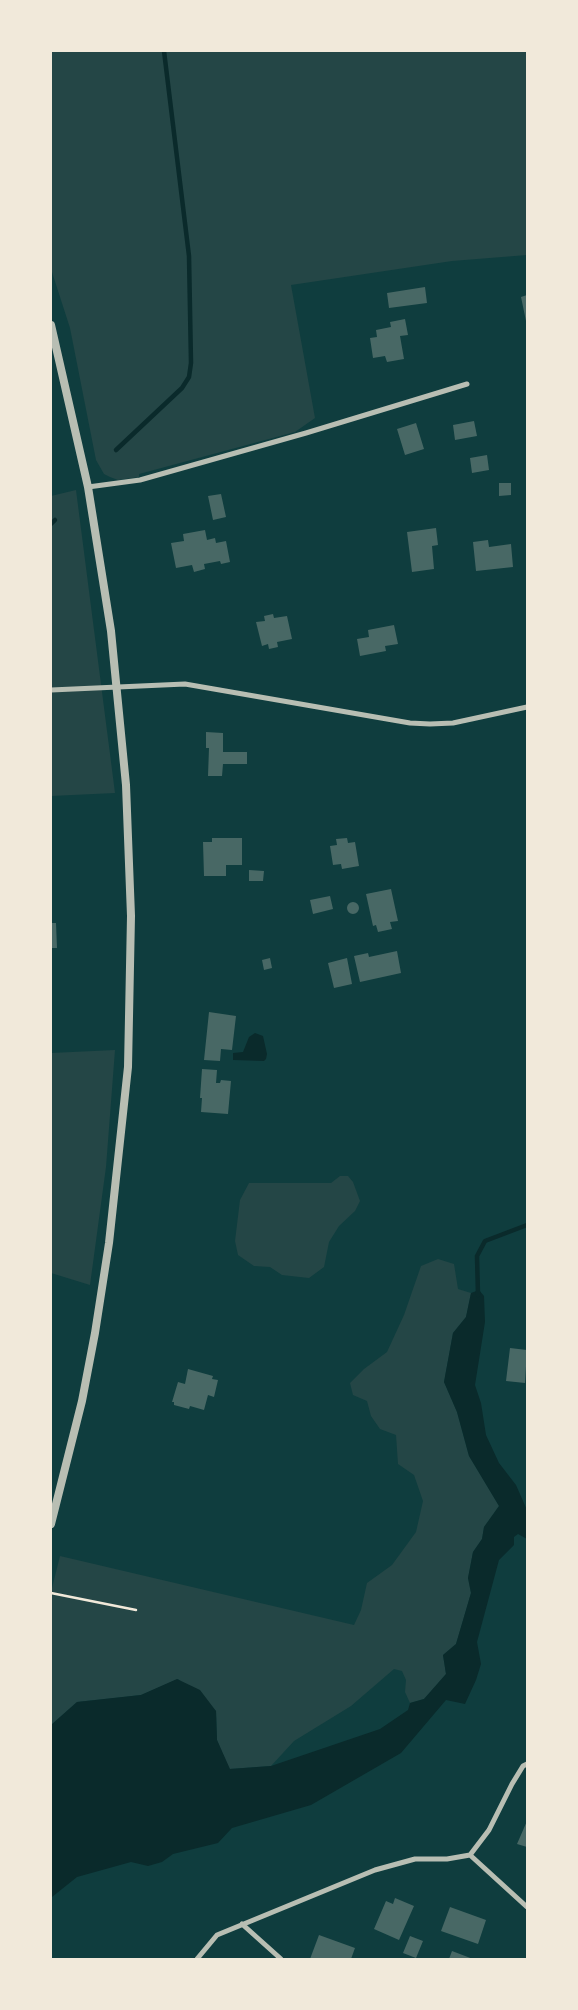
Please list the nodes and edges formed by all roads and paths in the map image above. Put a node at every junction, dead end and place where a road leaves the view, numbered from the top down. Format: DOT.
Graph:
graph roads {
  1 [pos="51,325"];
  2 [pos="467,384"];
  3 [pos="88,487"];
  4 [pos="117,687"];
  5 [pos="51,690"];
  6 [pos="527,707"];
  7 [pos="51,1524"];
  8 [pos="51,1593"];
  9 [pos="136,1610"];
  10 [pos="527,1764"];
  11 [pos="470,1855"];
  12 [pos="527,1907"];
  13 [pos="242,1924"];
  14 [pos="198,1959"];
  15 [pos="281,1959"];
  1 -- 3 [label="street"];
  2 -- 3 [label="street"];
  3 -- 4 [label="street"];
  4 -- 5 [label="street"];
  4 -- 6 [label="street"];
  4 -- 7 [label="street"];
  8 -- 9 [label="path"];
  10 -- 11 [label="street"];
  11 -- 12 [label="street"];
  11 -- 13 [label="street"];
  13 -- 14 [label="street"];
  13 -- 15 [label="street"];
}
